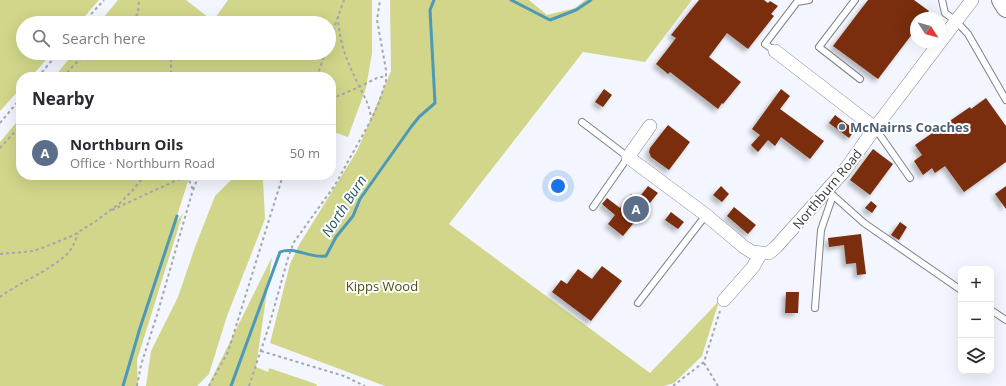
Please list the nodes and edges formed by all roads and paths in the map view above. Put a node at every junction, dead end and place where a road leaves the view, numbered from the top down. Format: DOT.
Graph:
graph roads {
  1 [pos="104,0"];
  2 [pos="139,0"];
  3 [pos="344,0"];
  4 [pos="380,0"];
  5 [pos="809,0"];
  6 [pos="855,0"];
  7 [pos="942,0"];
  8 [pos="972,0"];
  9 [pos="1001,0"];
  10 [pos="1006,8"];
  11 [pos="89,16"];
  12 [pos="135,16"];
  13 [pos="338,16"];
  14 [pos="956,21"];
  15 [pos="336,22"];
  16 [pos="774,51"];
  17 [pos="52,60"];
  18 [pos="80,60"];
  19 [pos="172,60"];
  20 [pos="323,60"];
  21 [pos="42,72"];
  22 [pos="68,72"];
  23 [pos="171,72"];
  24 [pos="319,72"];
  25 [pos="386,76"];
  26 [pos="860,79"];
  27 [pos="359,87"];
  28 [pos="336,97"];
  29 [pos="1006,100"];
  30 [pos="16,104"];
  31 [pos="371,120"];
  32 [pos="582,122"];
  33 [pos="0,123"];
  34 [pos="650,126"];
  35 [pos="875,128"];
  36 [pos="16,130"];
  37 [pos="0,148"];
  38 [pos="628,157"];
  39 [pos="910,178"];
  40 [pos="141,180"];
  41 [pos="175,180"];
  42 [pos="189,180"];
  43 [pos="197,180"];
  44 [pos="281,180"];
  45 [pos="193,190"];
  46 [pos="830,193"];
  47 [pos="593,207"];
  48 [pos="106,214"];
  49 [pos="706,215"];
  50 [pos="79,232"];
  51 [pos="761,253"];
  52 [pos="0,254"];
  53 [pos="958,288"];
  54 [pos="0,297"];
  55 [pos="724,300"];
  56 [pos="638,303"];
  57 [pos="815,308"];
  58 [pos="994,312"];
  59 [pos="1006,320"];
  60 [pos="261,351"];
  61 [pos="704,362"];
  62 [pos="137,386"];
  63 [pos="209,386"];
  64 [pos="249,386"];
  65 [pos="365,386"];
  66 [pos="673,386"];
  67 [pos="718,386"];
  1 -- 11 [label="path"];
  2 -- 12 [label="path"];
  3 -- 13 [label="path"];
  4 -- 25 [label="path"];
  5 -- 16 [label="lane"];
  6 -- 26 [label="lane"];
  7 -- 14 [label="lane"];
  8 -- 14 [label="street, Northburn Road"];
  9 -- 10 [label="main road"];
  13 -- 15 [label="path"];
  13 -- 27 [label="path"];
  14 -- 29 [label="lane"];
  14 -- 35 [label="street, Northburn Road"];
  16 -- 35 [label="street"];
  17 -- 21 [label="path"];
  18 -- 22 [label="path"];
  19 -- 23 [label="path"];
  20 -- 24 [label="path"];
  25 -- 27 [label="path"];
  25 -- 31 [label="path"];
  27 -- 28 [label="path"];
  27 -- 31 [label="path"];
  30 -- 33 [label="path"];
  31 -- 60 [label="path"];
  32 -- 38 [label="lane"];
  34 -- 38 [label="street"];
  35 -- 39 [label="lane"];
  35 -- 46 [label="street, Northburn Road"];
  36 -- 37 [label="path"];
  38 -- 47 [label="lane"];
  38 -- 49 [label="street"];
  40 -- 48 [label="path"];
  41 -- 48 [label="path"];
  42 -- 45 [label="path"];
  43 -- 45 [label="path"];
  44 -- 63 [label="path"];
  45 -- 62 [label="path"];
  46 -- 51 [label="street, Northburn Road"];
  46 -- 53 [label="lane"];
  46 -- 57 [label="lane"];
  48 -- 50 [label="path"];
  49 -- 51 [label="street"];
  49 -- 56 [label="lane"];
  50 -- 52 [label="path"];
  50 -- 54 [label="path"];
  51 -- 55 [label="street"];
  55 -- 61 [label="path"];
  58 -- 59 [label="lane"];
  60 -- 64 [label="path"];
  60 -- 65 [label="path"];
  61 -- 66 [label="path"];
  61 -- 67 [label="path"];
}
